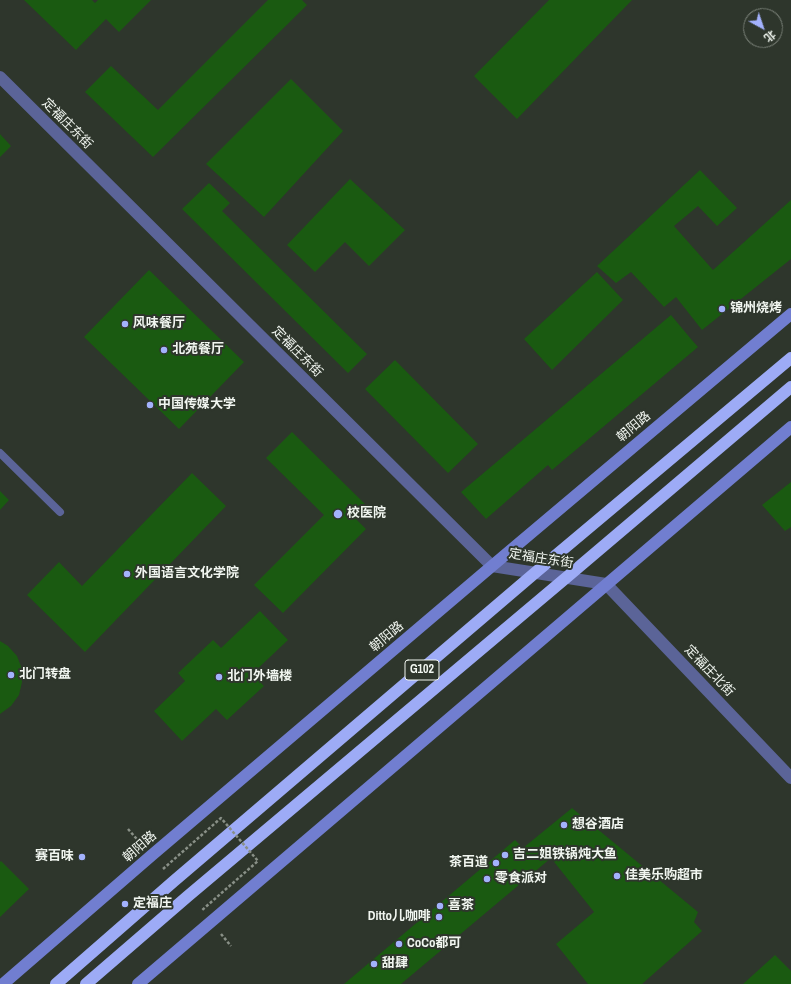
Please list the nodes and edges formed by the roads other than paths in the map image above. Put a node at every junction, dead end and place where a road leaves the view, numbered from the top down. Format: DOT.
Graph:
graph roads {
  1 [pos="0,77"];
  2 [pos="791,314"];
  3 [pos="791,358"];
  4 [pos="791,387"];
  5 [pos="791,427"];
  6 [pos="0,453"];
  7 [pos="60,512"];
  8 [pos="492,566"];
  9 [pos="536,572"];
  10 [pos="567,577"];
  11 [pos="606,584"];
  12 [pos="791,778"];
  13 [pos="3,984"];
  14 [pos="56,984"];
  15 [pos="86,984"];
  16 [pos="138,984"];
  1 -- 8 [label="street, 定福庄东街"];
  2 -- 8 [label="street, 朝阳路"];
  3 -- 9 [label="highway, G102"];
  4 -- 10 [label="highway, G102"];
  5 -- 11 [label="street"];
  6 -- 7 [label="lane"];
  8 -- 9 [label="street, 定福庄东街"];
  8 -- 13 [label="street, 朝阳路"];
  9 -- 10 [label="street, 定福庄东街"];
  9 -- 14 [label="highway, G102"];
  10 -- 11 [label="street, 定福庄东街"];
  10 -- 15 [label="highway, G102"];
  11 -- 12 [label="street, 定福庄北街"];
  11 -- 16 [label="street"];
}
